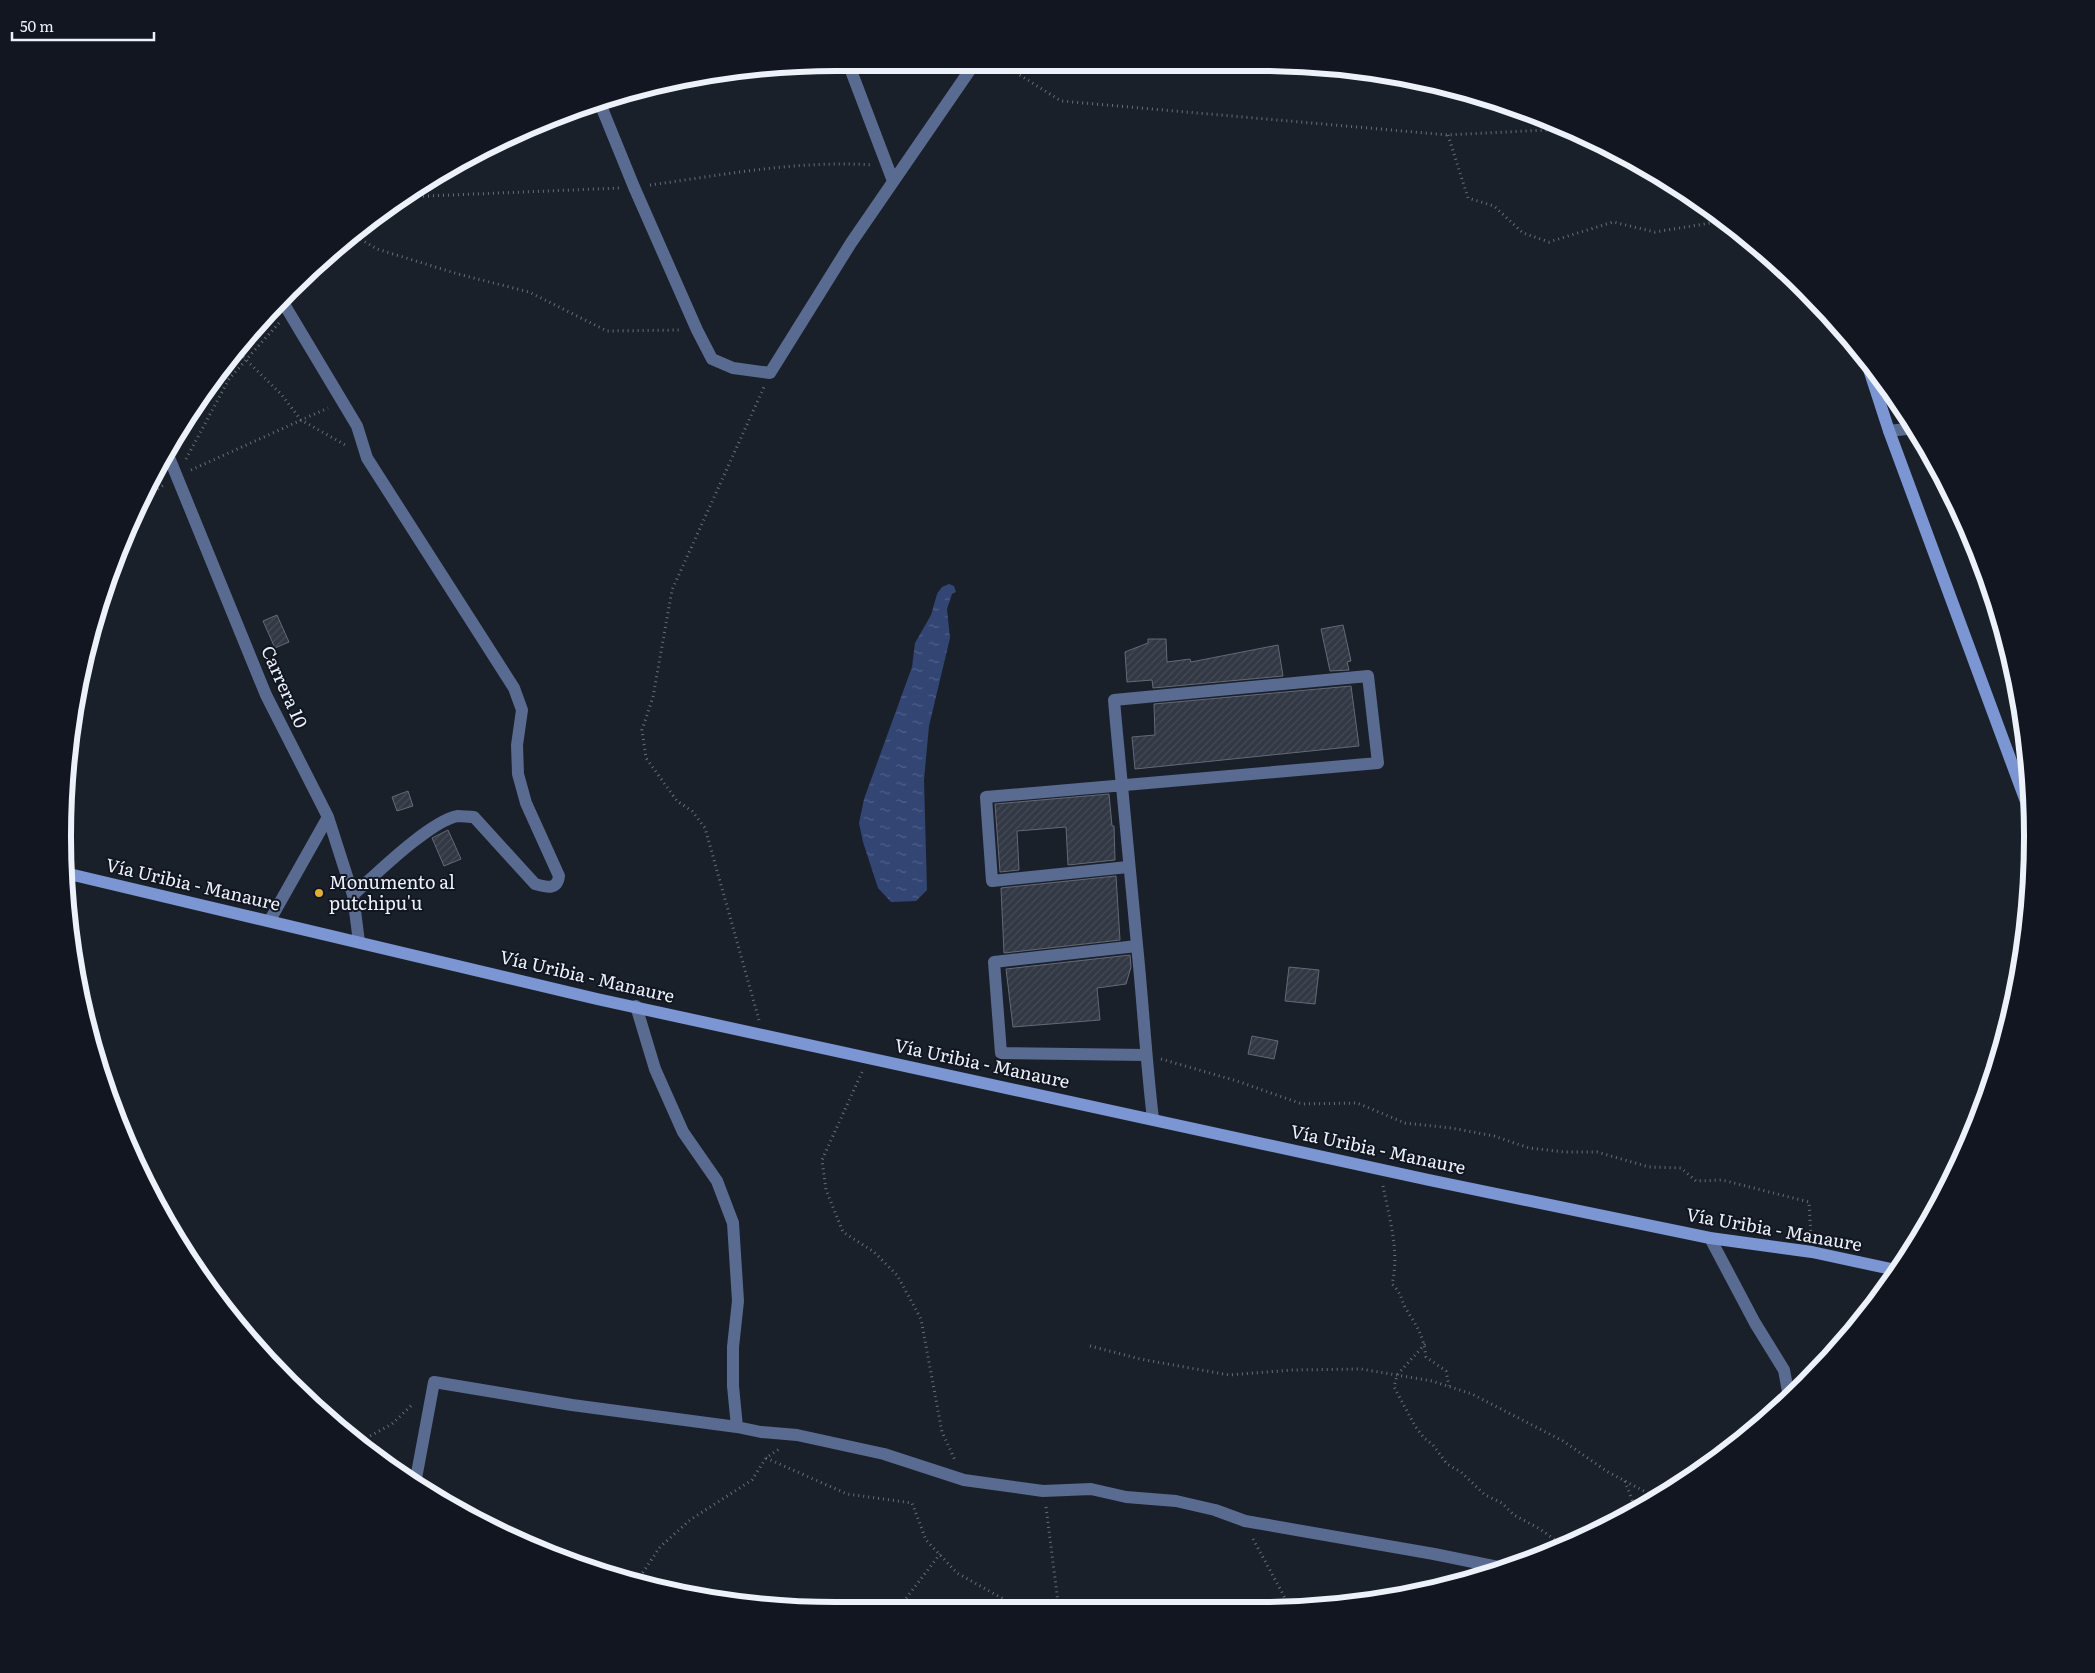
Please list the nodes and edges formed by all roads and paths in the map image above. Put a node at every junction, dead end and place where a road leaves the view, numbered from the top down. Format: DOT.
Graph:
graph roads {
  1 [pos="851,71"];
  2 [pos="969,71"];
  3 [pos="1013,71"];
  4 [pos="603,108"];
  5 [pos="1550,130"];
  6 [pos="1448,135"];
  7 [pos="893,181"];
  8 [pos="1715,222"];
  9 [pos="359,238"];
  10 [pos="285,306"];
  11 [pos="289,312"];
  12 [pos="697,330"];
  13 [pos="241,356"];
  14 [pos="245,360"];
  15 [pos="770,373"];
  16 [pos="1872,380"];
  17 [pos="343,402"];
  18 [pos="302,420"];
  19 [pos="1906,429"];
  20 [pos="1889,431"];
  21 [pos="367,458"];
  22 [pos="171,460"];
  23 [pos="177,475"];
  24 [pos="154,491"];
  25 [pos="1122,786"];
  26 [pos="2022,791"];
  27 [pos="328,817"];
  28 [pos="1128,867"];
  29 [pos="73,875"];
  30 [pos="353,895"];
  31 [pos="270,920"];
  32 [pos="359,942"];
  33 [pos="1137,946"];
  34 [pos="636,1006"];
  35 [pos="763,1034"];
  36 [pos="1145,1055"];
  37 [pos="869,1058"];
  38 [pos="1153,1119"];
  39 [pos="1379,1168"];
  40 [pos="1710,1238"];
  41 [pos="1812,1252"];
  42 [pos="1890,1269"];
  43 [pos="1425,1344"];
  44 [pos="1090,1346"];
  45 [pos="1397,1375"];
  46 [pos="1449,1386"];
  47 [pos="1788,1389"];
  48 [pos="416,1401"];
  49 [pos="736,1426"];
  50 [pos="797,1435"];
  51 [pos="364,1438"];
  52 [pos="766,1458"];
  53 [pos="416,1476"];
  54 [pos="964,1480"];
  55 [pos="1625,1481"];
  56 [pos="1043,1491"];
  57 [pos="1649,1494"];
  58 [pos="1633,1503"];
  59 [pos="1244,1521"];
  60 [pos="1556,1541"];
  61 [pos="940,1554"];
  62 [pos="1490,1565"];
  63 [pos="641,1577"];
  64 [pos="1287,1601"];
  65 [pos="903,1602"];
  66 [pos="1009,1602"];
  67 [pos="1058,1602"];
  1 -- 7 [label="street"];
  2 -- 7 [label="street"];
  3 -- 6 [label="path"];
  4 -- 12 [label="street"];
  5 -- 6 [label="path"];
  6 -- 8 [label="path"];
  7 -- 15 [label="street"];
  9 -- 12 [label="path"];
  10 -- 11 [label="street"];
  11 -- 14 [label="path"];
  11 -- 17 [label="street"];
  12 -- 15 [label="street"];
  13 -- 14 [label="path"];
  14 -- 18 [label="path"];
  14 -- 23 [label="path"];
  15 -- 35 [label="path"];
  16 -- 20 [label="main road"];
  17 -- 18 [label="path"];
  17 -- 21 [label="street"];
  18 -- 21 [label="path"];
  18 -- 23 [label="path"];
  19 -- 20 [label="street"];
  20 -- 26 [label="main road"];
  21 -- 30 [label="street"];
  22 -- 23 [label="street, Carrera 10"];
  23 -- 24 [label="path"];
  23 -- 27 [label="street, Carrera 10"];
  25 -- 25 [label="street"];
  25 -- 28 [label="street"];
  25 -- 28 [label="street"];
  27 -- 30 [label="street, Carrera 10"];
  27 -- 31 [label="street"];
  28 -- 33 [label="street"];
  29 -- 31 [label="main road, Vía Uribia - Manaure"];
  30 -- 32 [label="street, Carrera 10"];
  31 -- 32 [label="main road, Vía Uribia - Manaure"];
  32 -- 34 [label="main road, Vía Uribia - Manaure"];
  33 -- 36 [label="street"];
  33 -- 36 [label="street"];
  34 -- 35 [label="main road, Vía Uribia - Manaure"];
  34 -- 49 [label="street"];
  35 -- 37 [label="main road, Vía Uribia - Manaure"];
  36 -- 38 [label="street"];
  36 -- 41 [label="path"];
  37 -- 38 [label="main road, Vía Uribia - Manaure"];
  37 -- 54 [label="path"];
  38 -- 39 [label="main road, Vía Uribia - Manaure"];
  39 -- 40 [label="main road, Vía Uribia - Manaure"];
  39 -- 43 [label="path"];
  40 -- 41 [label="main road, Vía Uribia - Manaure"];
  40 -- 47 [label="street"];
  41 -- 42 [label="main road, Vía Uribia - Manaure"];
  43 -- 45 [label="path"];
  43 -- 46 [label="path"];
  44 -- 45 [label="path"];
  45 -- 46 [label="path"];
  45 -- 60 [label="path"];
  46 -- 55 [label="path"];
  48 -- 51 [label="path"];
  49 -- 50 [label="street"];
  49 -- 53 [label="street"];
  50 -- 52 [label="path"];
  50 -- 54 [label="street"];
  52 -- 61 [label="path"];
  52 -- 63 [label="path"];
  54 -- 56 [label="street"];
  55 -- 57 [label="path"];
  55 -- 58 [label="path"];
  56 -- 59 [label="street"];
  56 -- 67 [label="path"];
  59 -- 62 [label="street"];
  59 -- 64 [label="path"];
  61 -- 65 [label="path"];
  61 -- 66 [label="path"];
}
